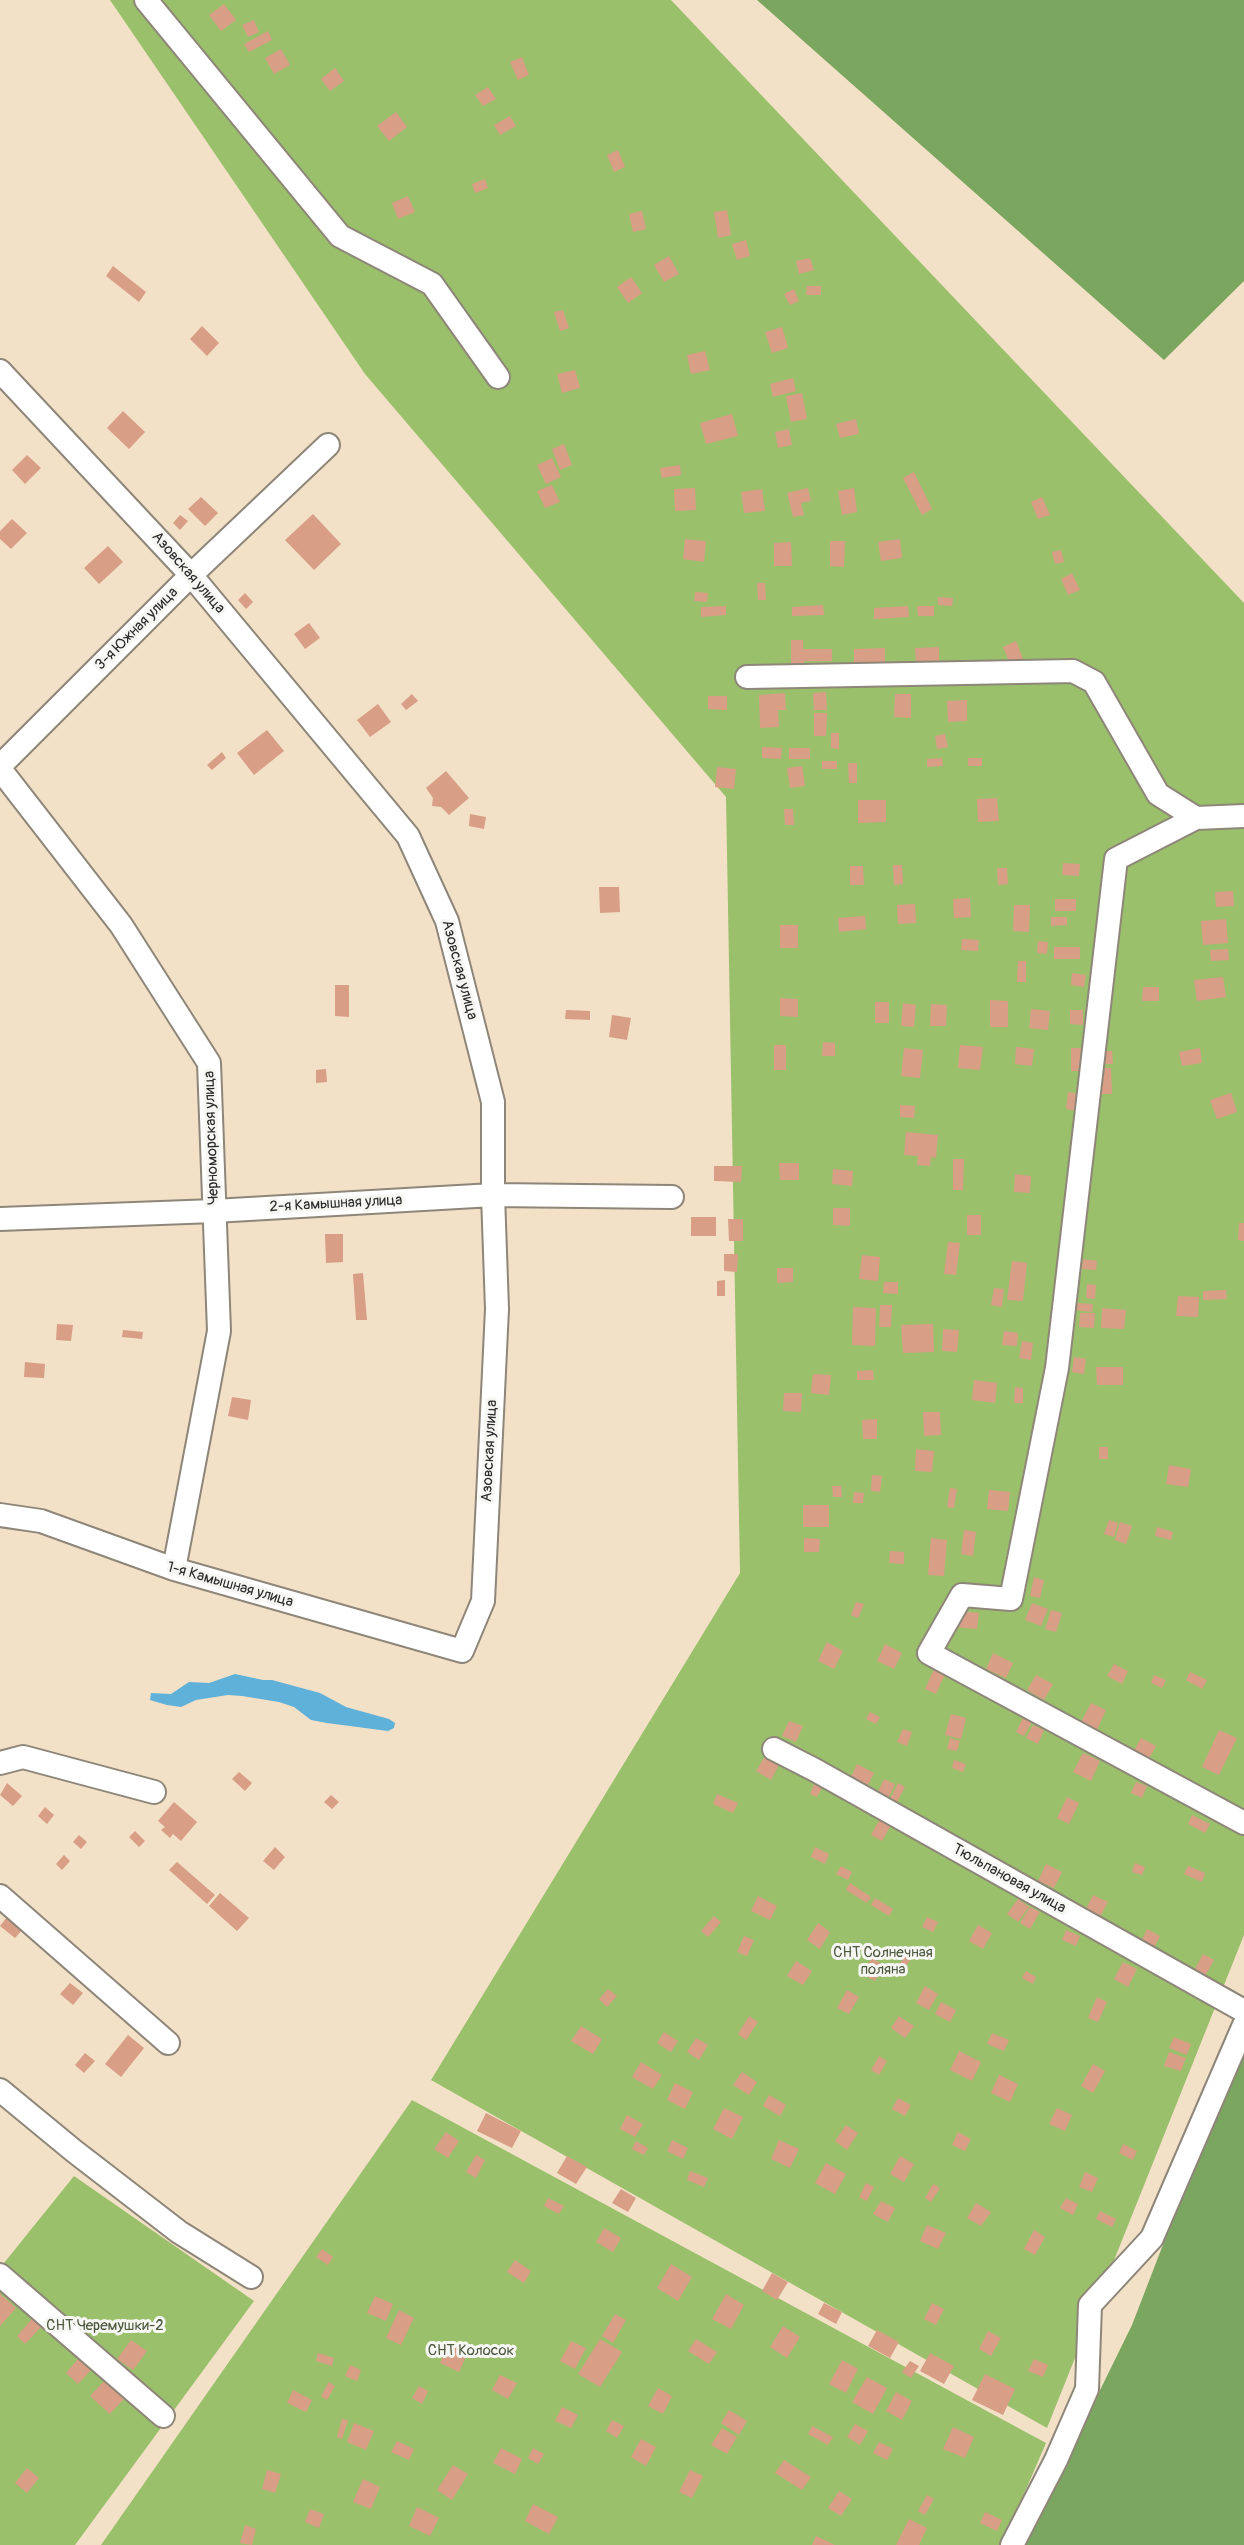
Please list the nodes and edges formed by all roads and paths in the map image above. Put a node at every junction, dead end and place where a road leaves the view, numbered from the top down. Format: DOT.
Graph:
graph roads {
  1 [pos="146,0"];
  2 [pos="0,370"];
  3 [pos="498,377"];
  4 [pos="328,445"];
  5 [pos="191,575"];
  6 [pos="747,677"];
  7 [pos="0,767"];
  8 [pos="1244,816"];
  9 [pos="1196,818"];
  10 [pos="493,1195"];
  11 [pos="672,1197"];
  12 [pos="214,1211"];
  13 [pos="0,1219"];
  14 [pos="0,1515"];
  15 [pos="174,1569"];
  16 [pos="462,1651"];
  17 [pos="774,1749"];
  18 [pos="0,1763"];
  19 [pos="154,1792"];
  20 [pos="1244,1823"];
  21 [pos="0,1896"];
  22 [pos="1244,2011"];
  23 [pos="1244,2025"];
  24 [pos="168,2043"];
  25 [pos="0,2090"];
  26 [pos="0,2275"];
  27 [pos="251,2277"];
  28 [pos="163,2416"];
  29 [pos="1012,2545"];
  1 -- 3 [label="street"];
  2 -- 5 [label="street, Азовская улица"];
  4 -- 5 [label="street, 3-я Южная улица"];
  5 -- 7 [label="street, 3-я Южная улица"];
  5 -- 10 [label="street, Азовская улица"];
  6 -- 9 [label="street"];
  7 -- 12 [label="street, Черноморская улица"];
  8 -- 9 [label="street"];
  9 -- 20 [label="street"];
  10 -- 11 [label="street, 2-я Камышная улица"];
  10 -- 12 [label="street, 2-я Камышная улица"];
  10 -- 16 [label="street, Азовская улица"];
  12 -- 13 [label="street, 2-я Камышная улица"];
  12 -- 15 [label="street, Черноморская улица"];
  14 -- 15 [label="street, 1-я Камышная улица"];
  15 -- 16 [label="street, 1-я Камышная улица"];
  17 -- 22 [label="street, Тюльпановая улица"];
  18 -- 19 [label="street"];
  21 -- 24 [label="street"];
  23 -- 29 [label="street"];
  25 -- 27 [label="street"];
  26 -- 28 [label="street"];
}
